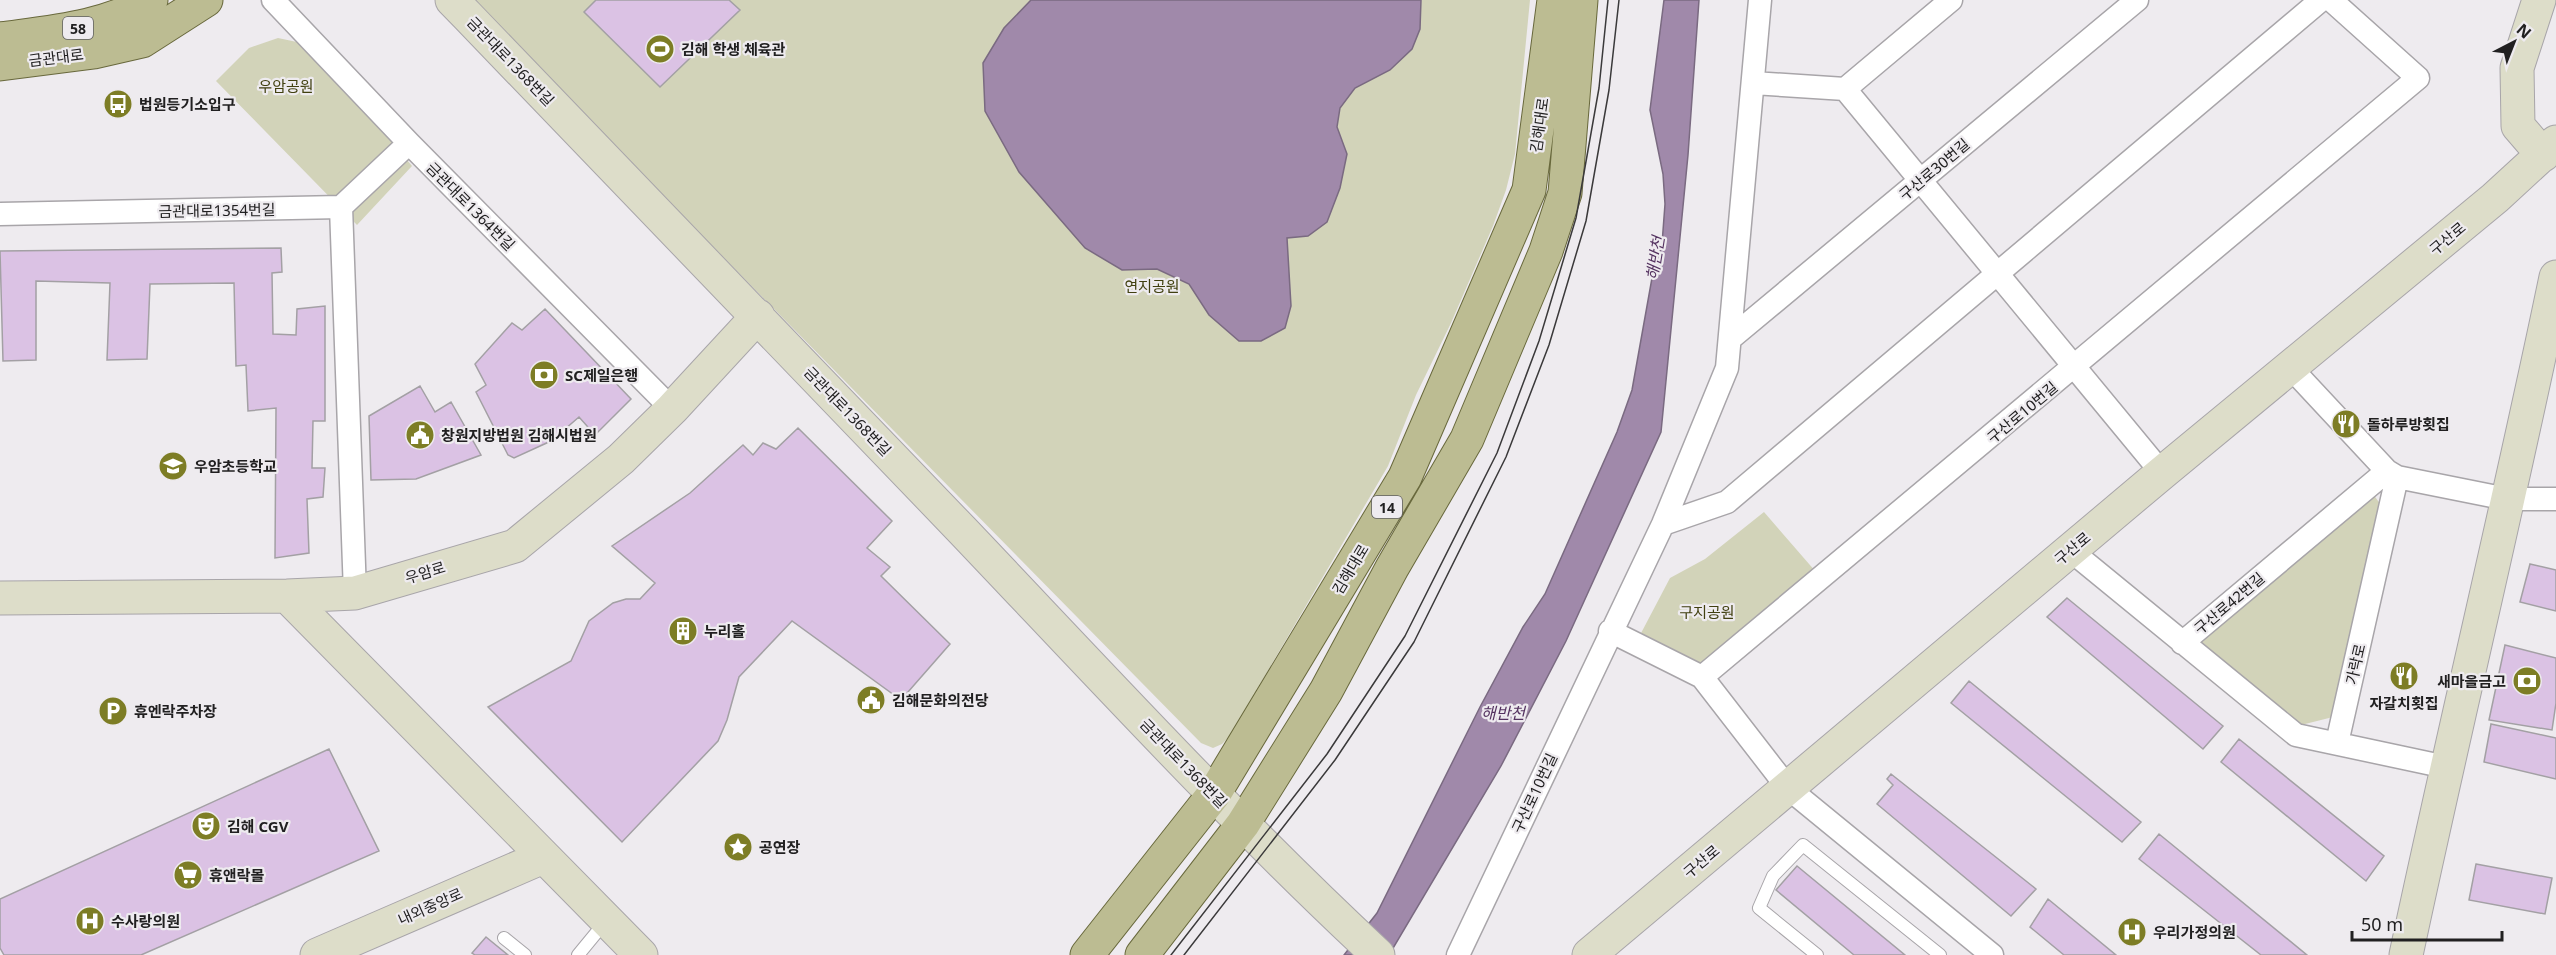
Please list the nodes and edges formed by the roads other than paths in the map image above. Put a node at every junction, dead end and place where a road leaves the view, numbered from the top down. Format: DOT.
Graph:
graph roads {
  1 [pos="206,0"];
  2 [pos="273,0"];
  3 [pos="452,0"];
  4 [pos="1554,0"];
  5 [pos="1581,0"];
  6 [pos="1760,0"];
  7 [pos="1951,0"];
  8 [pos="2137,0"];
  9 [pos="2321,0"];
  10 [pos="2331,0"];
  11 [pos="2538,0"];
  12 [pos="142,3"];
  13 [pos="2556,17"];
  14 [pos="0,39"];
  15 [pos="0,64"];
  16 [pos="1753,83"];
  17 [pos="1845,89"];
  18 [pos="409,142"];
  19 [pos="2549,149"];
  20 [pos="1920,181"];
  21 [pos="341,207"];
  22 [pos="0,214"];
  23 [pos="1998,273"];
  24 [pos="2556,277"];
  25 [pos="758,316"];
  26 [pos="1731,338"];
  27 [pos="2076,367"];
  28 [pos="2290,367"];
  29 [pos="672,409"];
  30 [pos="2162,472"];
  31 [pos="2392,474"];
  32 [pos="2507,499"];
  33 [pos="2556,499"];
  34 [pos="1663,524"];
  35 [pos="2070,550"];
  36 [pos="355,593"];
  37 [pos="287,596"];
  38 [pos="0,598"];
  39 [pos="1610,631"];
  40 [pos="2182,643"];
  41 [pos="1702,677"];
  42 [pos="2337,743"];
  43 [pos="2446,767"];
  44 [pos="1788,788"];
  45 [pos="1214,795"];
  46 [pos="1243,824"];
  47 [pos="543,857"];
  48 [pos="606,920"];
  49 [pos="504,938"];
  50 [pos="317,955"];
  51 [pos="525,955"];
  52 [pos="578,955"];
  53 [pos="641,955"];
  54 [pos="1088,955"];
  55 [pos="1142,955"];
  56 [pos="1378,955"];
  57 [pos="1458,955"];
  58 [pos="1589,955"];
  59 [pos="1817,955"];
  60 [pos="1940,955"];
  61 [pos="1992,955"];
  62 [pos="2406,955"];
  1 -- 15 [label="main road, 금관대로"];
  2 -- 18 [label="street, 금관대로1364번길"];
  3 -- 25 [label="street, 금관대로1368번길"];
  4 -- 45 [label="main road, 김해대로 / 14"];
  5 -- 46 [label="main road, 김해대로"];
  6 -- 16 [label="street, 구산로10번길"];
  7 -- 17 [label="street"];
  8 -- 20 [label="street, 구산로30번길"];
  9 -- 23 [label="street"];
  10 -- 27 [label="street, 구산로10번길"];
  11 -- 13 [label="street"];
  11 -- 19 [label="street"];
  12 -- 14 [label="main road, 금관대로 / 58"];
  16 -- 17 [label="street"];
  16 -- 26 [label="street, 구산로10번길"];
  17 -- 20 [label="street"];
  18 -- 21 [label="street"];
  18 -- 29 [label="street, 금관대로1364번길"];
  19 -- 28 [label="street, 구산로"];
  20 -- 23 [label="street"];
  20 -- 26 [label="street, 구산로30번길"];
  21 -- 22 [label="street, 금관대로1354번길"];
  21 -- 36 [label="street"];
  23 -- 27 [label="street"];
  23 -- 34 [label="street"];
  24 -- 32 [label="street"];
  25 -- 29 [label="street, 우암로"];
  25 -- 45 [label="street, 금관대로1368번길"];
  26 -- 34 [label="street, 구산로10번길"];
  27 -- 30 [label="street"];
  27 -- 41 [label="street, 구산로10번길"];
  28 -- 30 [label="street, 구산로"];
  28 -- 31 [label="street"];
  29 -- 36 [label="street, 우암로"];
  30 -- 35 [label="street, 구산로"];
  31 -- 32 [label="street"];
  31 -- 40 [label="street, 구산로42번길"];
  31 -- 42 [label="street, 가락로"];
  32 -- 33 [label="street"];
  32 -- 43 [label="street"];
  34 -- 39 [label="street, 구산로10번길"];
  35 -- 40 [label="street, 구산로42번길"];
  35 -- 44 [label="street, 구산로"];
  36 -- 37 [label="street, 우암로"];
  37 -- 38 [label="street, 우암로"];
  37 -- 47 [label="street"];
  39 -- 41 [label="street"];
  39 -- 57 [label="street, 구산로10번길"];
  40 -- 42 [label="street"];
  41 -- 44 [label="street"];
  42 -- 43 [label="street"];
  43 -- 62 [label="street"];
  44 -- 58 [label="street, 구산로"];
  44 -- 61 [label="street"];
  45 -- 46 [label="street, 금관대로1368번길"];
  45 -- 54 [label="main road, 김해대로 / 14"];
  46 -- 55 [label="main road, 김해대로"];
  46 -- 56 [label="street, 금관대로1368번길"];
  47 -- 48 [label="street"];
  47 -- 50 [label="street, 내외중앙로"];
  48 -- 52 [label="lane"];
  48 -- 53 [label="street"];
  49 -- 51 [label="lane"];
  59 -- 60 [label="lane"];
}
